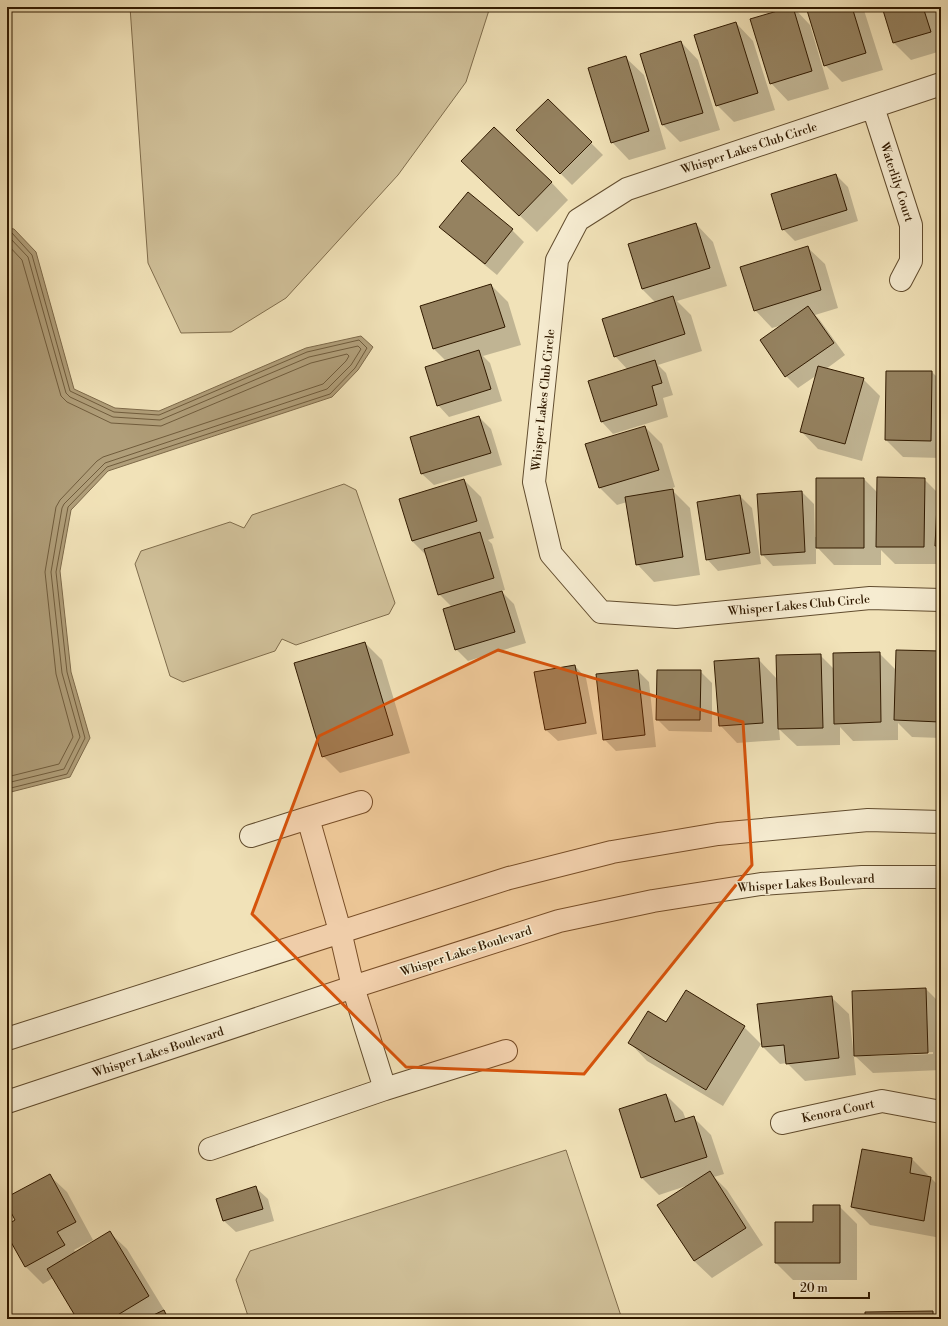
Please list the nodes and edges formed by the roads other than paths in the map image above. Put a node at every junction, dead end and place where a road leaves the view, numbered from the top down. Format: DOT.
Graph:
graph roads {
  1 [pos="941,84"];
  2 [pos="873,108"];
  3 [pos="901,280"];
  4 [pos="941,600"];
  5 [pos="361,802"];
  6 [pos="308,818"];
  7 [pos="941,822"];
  8 [pos="251,836"];
  9 [pos="941,877"];
  10 [pos="340,931"];
  11 [pos="353,987"];
  12 [pos="7,1039"];
  13 [pos="506,1051"];
  14 [pos="385,1089"];
  15 [pos="7,1102"];
  16 [pos="941,1112"];
  17 [pos="782,1123"];
  18 [pos="210,1149"];
  1 -- 2 [label="street, Whisper Lakes Club Circle"];
  2 -- 3 [label="street, Waterlily Court"];
  2 -- 4 [label="street, Whisper Lakes Club Circle"];
  5 -- 6 [label="street"];
  6 -- 8 [label="street"];
  6 -- 10 [label="street"];
  7 -- 10 [label="street"];
  9 -- 11 [label="street, Whisper Lakes Boulevard"];
  10 -- 11 [label="street"];
  10 -- 12 [label="street"];
  11 -- 14 [label="street"];
  11 -- 15 [label="street, Whisper Lakes Boulevard"];
  13 -- 14 [label="street"];
  14 -- 18 [label="street"];
  16 -- 17 [label="street, Kenora Court"];
}
